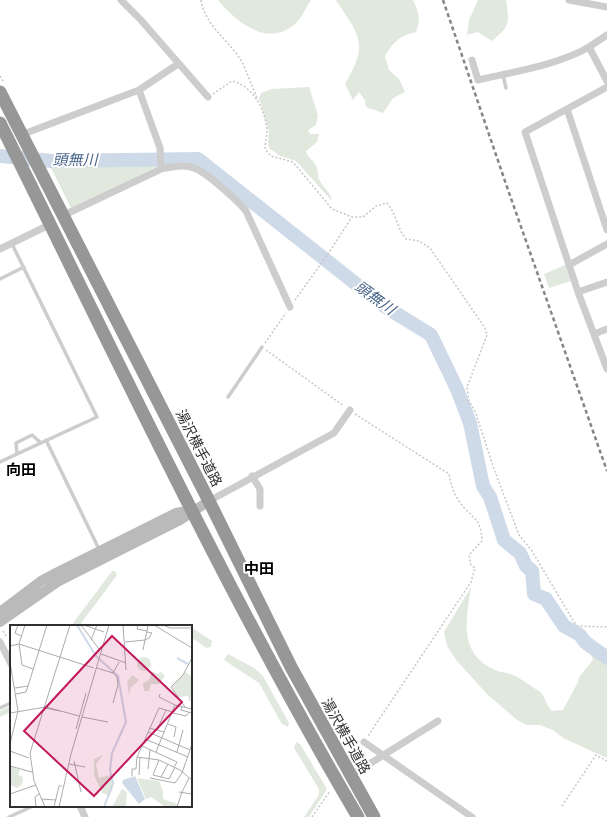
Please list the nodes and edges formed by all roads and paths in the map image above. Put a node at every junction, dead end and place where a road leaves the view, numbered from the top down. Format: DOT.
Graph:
graph roads {
  1 [pos="121,0"];
  2 [pos="201,0"];
  3 [pos="569,0"];
  4 [pos="607,7"];
  5 [pos="607,35"];
  6 [pos="589,47"];
  7 [pos="472,60"];
  8 [pos="178,64"];
  9 [pos="502,74"];
  10 [pos="607,81"];
  11 [pos="607,87"];
  12 [pos="506,88"];
  13 [pos="139,90"];
  14 [pos="0,92"];
  15 [pos="208,97"];
  16 [pos="259,103"];
  17 [pos="567,109"];
  18 [pos="0,123"];
  19 [pos="21,136"];
  20 [pos="161,166"];
  21 [pos="62,216"];
  22 [pos="352,216"];
  23 [pos="51,224"];
  24 [pos="607,230"];
  25 [pos="12,244"];
  26 [pos="607,244"];
  27 [pos="0,249"];
  28 [pos="321,264"];
  29 [pos="569,264"];
  30 [pos="24,267"];
  31 [pos="0,279"];
  32 [pos="607,282"];
  33 [pos="578,292"];
  34 [pos="290,307"];
  35 [pos="607,329"];
  36 [pos="594,334"];
  37 [pos="262,347"];
  38 [pos="607,369"];
  39 [pos="228,397"];
  40 [pos="350,410"];
  41 [pos="46,440"];
  42 [pos="41,443"];
  43 [pos="17,454"];
  44 [pos="0,462"];
  45 [pos="252,476"];
  46 [pos="209,501"];
  47 [pos="260,506"];
  48 [pos="192,510"];
  49 [pos="100,551"];
  50 [pos="0,612"];
  51 [pos="3,626"];
  52 [pos="607,627"];
  53 [pos="0,642"];
  54 [pos="10,662"];
  55 [pos="10,703"];
  56 [pos="0,708"];
  57 [pos="438,721"];
  58 [pos="364,742"];
  59 [pos="382,754"];
  60 [pos="607,761"];
  61 [pos="348,772"];
  62 [pos="337,781"];
  63 [pos="562,806"];
  64 [pos="31,807"];
  65 [pos="80,807"];
  66 [pos="9,817"];
  67 [pos="85,817"];
  68 [pos="312,817"];
  69 [pos="358,817"];
  70 [pos="374,817"];
  71 [pos="472,817"];
  1 -- 8 [label="street"];
  2 -- 16 [label="path"];
  3 -- 4 [label="street"];
  5 -- 6 [label="street"];
  6 -- 9 [label="street"];
  6 -- 10 [label="street"];
  7 -- 9 [label="street"];
  8 -- 13 [label="street"];
  8 -- 15 [label="street"];
  9 -- 12 [label="lane"];
  11 -- 17 [label="street"];
  13 -- 19 [label="street"];
  13 -- 20 [label="street"];
  14 -- 19 [label="highway, 湯沢横手道路"];
  15 -- 16 [label="path"];
  16 -- 22 [label="path"];
  17 -- 24 [label="street"];
  17 -- 29 [label="street"];
  18 -- 23 [label="highway"];
  19 -- 21 [label="highway, 湯沢横手道路"];
  20 -- 21 [label="street"];
  20 -- 34 [label="street"];
  21 -- 46 [label="highway, 湯沢横手道路"];
  22 -- 28 [label="path"];
  22 -- 52 [label="path"];
  23 -- 25 [label="street"];
  23 -- 48 [label="highway"];
  25 -- 27 [label="street"];
  25 -- 30 [label="lane"];
  26 -- 29 [label="street"];
  29 -- 33 [label="street"];
  30 -- 31 [label="lane"];
  30 -- 41 [label="lane"];
  32 -- 33 [label="street"];
  33 -- 36 [label="street"];
  35 -- 36 [label="street"];
  36 -- 38 [label="street"];
  37 -- 39 [label="lane"];
  37 -- 40 [label="path"];
  40 -- 45 [label="street"];
  40 -- 58 [label="path"];
  41 -- 42 [label="lane"];
  41 -- 49 [label="lane"];
  42 -- 43 [label="lane"];
  42 -- 43 [label="lane"];
  43 -- 44 [label="lane"];
  45 -- 46 [label="street"];
  45 -- 47 [label="street"];
  46 -- 48 [label="street"];
  46 -- 61 [label="highway, 湯沢横手道路"];
  48 -- 49 [label="street"];
  48 -- 51 [label="street"];
  48 -- 62 [label="highway"];
  49 -- 50 [label="street"];
  53 -- 54 [label="street"];
  55 -- 56 [label="lane"];
  57 -- 59 [label="street"];
  58 -- 59 [label="street"];
  58 -- 61 [label="path"];
  59 -- 61 [label="street"];
  59 -- 71 [label="street"];
  60 -- 63 [label="path"];
  61 -- 70 [label="highway, 湯沢横手道路"];
  62 -- 68 [label="path"];
  62 -- 69 [label="highway"];
  64 -- 66 [label="lane"];
  65 -- 67 [label="street"];
}
